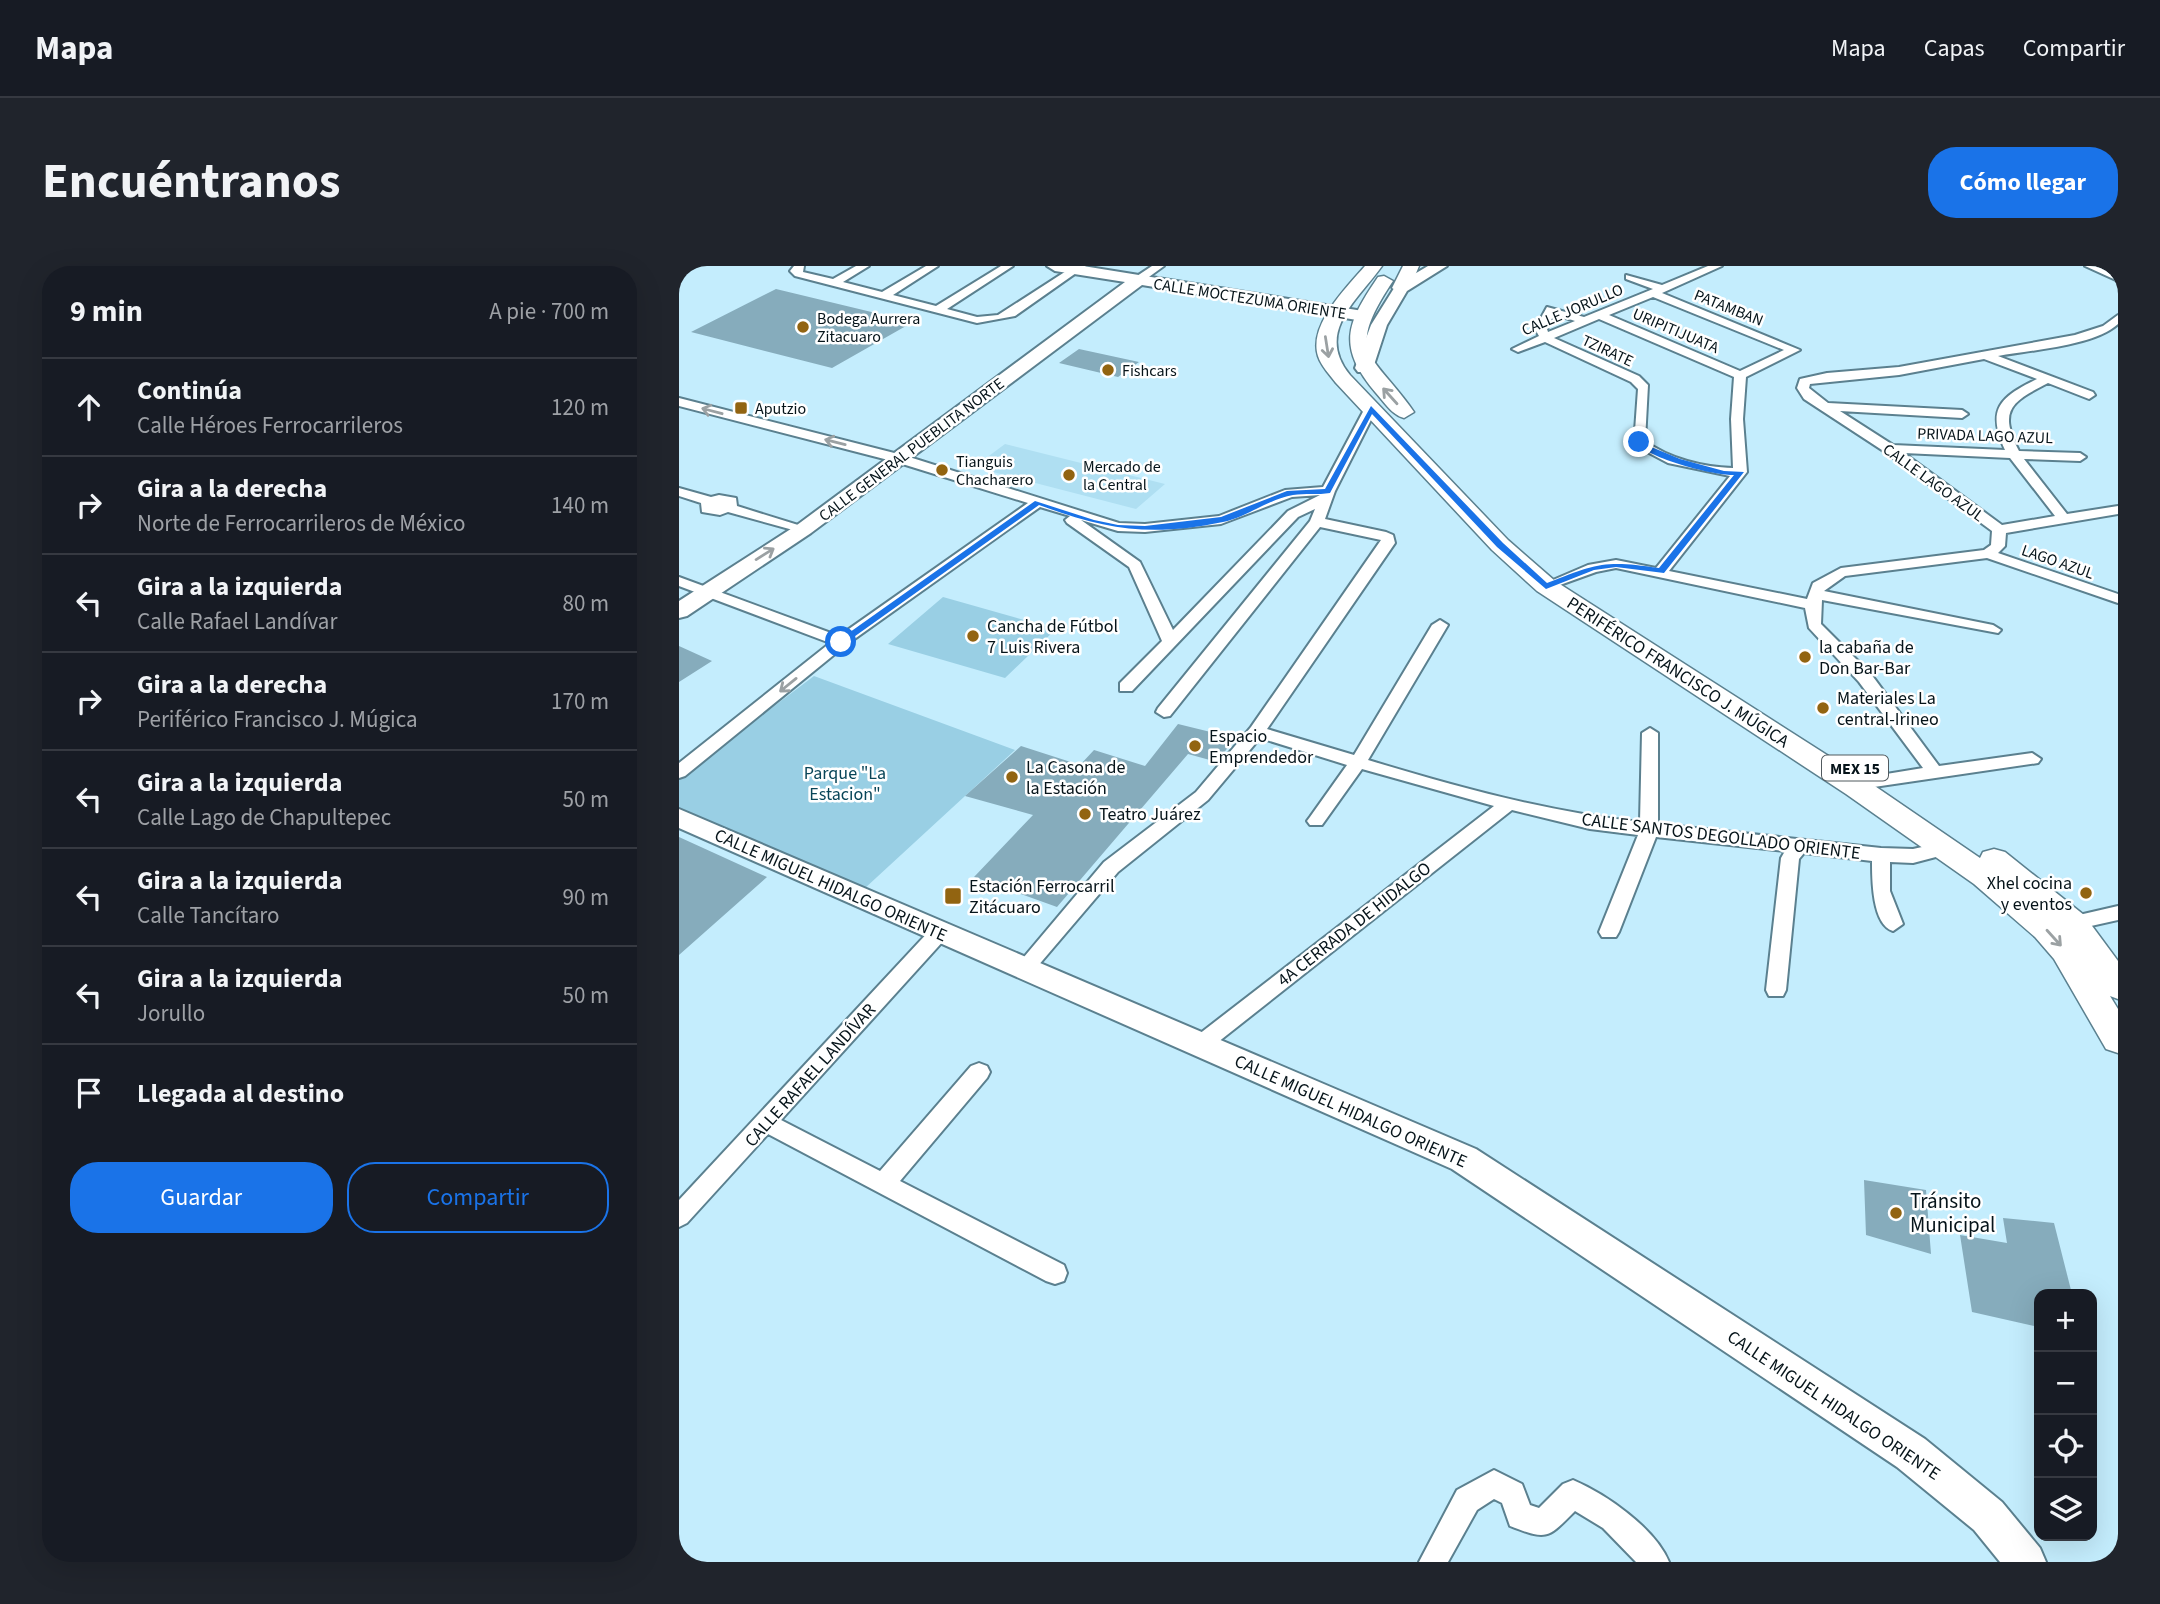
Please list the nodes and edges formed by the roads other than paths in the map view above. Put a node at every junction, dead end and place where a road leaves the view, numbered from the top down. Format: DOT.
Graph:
graph roads {
  1 [pos="864,266"];
  2 [pos="933,266"];
  3 [pos="1009,266"];
  4 [pos="1055,266"];
  5 [pos="1159,266"];
  6 [pos="1374,266"];
  7 [pos="1395,266"];
  8 [pos="1411,266"];
  9 [pos="1439,266"];
  10 [pos="1717,266"];
  11 [pos="2090,266"];
  12 [pos="797,268"];
  13 [pos="1079,268"];
  14 [pos="1641,271"];
  15 [pos="2118,278"];
  16 [pos="1138,280"];
  17 [pos="834,283"];
  18 [pos="1401,288"];
  19 [pos="1658,291"];
  20 [pos="884,296"];
  21 [pos="938,310"];
  22 [pos="1338,314"];
  23 [pos="1599,315"];
  24 [pos="1363,316"];
  25 [pos="2118,318"];
  26 [pos="1584,321"];
  27 [pos="1545,338"];
  28 [pos="1518,349"];
  29 [pos="1983,354"];
  30 [pos="1367,371"];
  31 [pos="1740,375"];
  32 [pos="1343,379"];
  33 [pos="2047,379"];
  34 [pos="2089,396"];
  35 [pos="679,402"];
  36 [pos="1826,407"];
  37 [pos="1371,408"];
  38 [pos="1962,414"];
  39 [pos="1890,449"];
  40 [pos="2014,454"];
  41 [pos="2080,457"];
  42 [pos="901,459"];
  43 [pos="1740,472"];
  44 [pos="679,492"];
  45 [pos="1326,495"];
  46 [pos="1038,502"];
  47 [pos="2118,510"];
  48 [pos="1064,513"];
  49 [pos="2064,519"];
  50 [pos="1318,522"];
  51 [pos="804,529"];
  52 [pos="1999,530"];
  53 [pos="1988,554"];
  54 [pos="1661,571"];
  55 [pos="679,581"];
  56 [pos="1556,582"];
  57 [pos="707,591"];
  58 [pos="1814,599"];
  59 [pos="2118,599"];
  60 [pos="679,611"];
  61 [pos="1440,625"];
  62 [pos="1993,630"];
  63 [pos="1170,641"];
  64 [pos="841,642"];
  65 [pos="1126,687"];
  66 [pos="1164,712"];
  67 [pos="1257,731"];
  68 [pos="1650,733"];
  69 [pos="2032,759"];
  70 [pos="1359,761"];
  71 [pos="1934,771"];
  72 [pos="679,772"];
  73 [pos="1874,781"];
  74 [pos="1507,805"];
  75 [pos="679,818"];
  76 [pos="1316,821"];
  77 [pos="1649,830"];
  78 [pos="1799,846"];
  79 [pos="1945,848"];
  80 [pos="1881,855"];
  81 [pos="2118,913"];
  82 [pos="2073,923"];
  83 [pos="1893,924"];
  84 [pos="1609,932"];
  85 [pos="939,933"];
  86 [pos="1024,969"];
  87 [pos="2118,986"];
  88 [pos="1776,990"];
  89 [pos="2118,1039"];
  90 [pos="1201,1044"];
  91 [pos="979,1072"];
  92 [pos="767,1123"];
  93 [pos="885,1182"];
  94 [pos="679,1216"];
  95 [pos="1055,1273"];
  96 [pos="1433,1562"];
  97 [pos="1655,1562"];
  98 [pos="2027,1562"];
  1 -- 17 [label="street"];
  2 -- 20 [label="street"];
  3 -- 21 [label="street"];
  4 -- 13 [label="street, CALLE MOCTEZUMA ORIENTE"];
  5 -- 16 [label="street"];
  6 -- 22 [label="main road, PERIFÉRICO FRANCISCO J. MÚGICA / MEX 15"];
  7 -- 24 [label="main road"];
  8 -- 18 [label="main road"];
  9 -- 18 [label="street"];
  10 -- 19 [label="street, CALLE JORULLO"];
  11 -- 15 [label="street"];
  12 -- 17 [label="street"];
  13 -- 16 [label="street, CALLE MOCTEZUMA ORIENTE"];
  13 -- 21 [label="street"];
  14 -- 19 [label="street, PATAMBAN"];
  16 -- 22 [label="street, CALLE MOCTEZUMA ORIENTE"];
  16 -- 42 [label="street, CALLE GENERAL PUEBLITA NORTE"];
  17 -- 20 [label="street"];
  18 -- 30 [label="street"];
  19 -- 23 [label="street, CALLE JORULLO"];
  19 -- 31 [label="street, PATAMBAN"];
  20 -- 21 [label="street"];
  22 -- 24 [label="street, CALLE MOCTEZUMA ORIENTE"];
  22 -- 32 [label="main road, PERIFÉRICO FRANCISCO J. MÚGICA / MEX 15, one-way"];
  23 -- 26 [label="street, CALLE JORULLO"];
  23 -- 31 [label="street, URIPITIJUATA"];
  24 -- 30 [label="main road"];
  25 -- 29 [label="street, CALLE LAGO AZUL"];
  26 -- 27 [label="street, CALLE JORULLO"];
  26 -- 27 [label="street"];
  27 -- 28 [label="street, CALLE JORULLO"];
  27 -- 43 [label="street, TZIRATE"];
  29 -- 33 [label="street"];
  29 -- 36 [label="street, CALLE LAGO AZUL"];
  30 -- 32 [label="main road"];
  56 -- 30 [label="main road, PERIFÉRICO FRANCISCO J. MÚGICA / MEX 15, one-way"];
  31 -- 43 [label="street"];
  32 -- 37 [label="main road, PERIFÉRICO FRANCISCO J. MÚGICA / MEX 15"];
  33 -- 34 [label="street"];
  33 -- 40 [label="street"];
  42 -- 35 [label="street, one-way"];
  36 -- 38 [label="street"];
  36 -- 39 [label="street, CALLE LAGO AZUL"];
  37 -- 45 [label="street"];
  37 -- 56 [label="main road, PERIFÉRICO FRANCISCO J. MÚGICA / MEX 15"];
  39 -- 40 [label="street, PRIVADA LAGO AZUL"];
  39 -- 52 [label="street, CALLE LAGO AZUL"];
  40 -- 41 [label="street, PRIVADA LAGO AZUL"];
  40 -- 49 [label="street"];
  42 -- 46 [label="street"];
  42 -- 51 [label="street, CALLE GENERAL PUEBLITA NORTE"];
  43 -- 54 [label="street"];
  44 -- 51 [label="street"];
  45 -- 48 [label="street"];
  45 -- 50 [label="street"];
  45 -- 63 [label="street"];
  46 -- 48 [label="street"];
  46 -- 64 [label="street"];
  47 -- 49 [label="street"];
  48 -- 63 [label="street"];
  49 -- 52 [label="street"];
  50 -- 66 [label="street"];
  50 -- 67 [label="street"];
  57 -- 51 [label="street, CALLE GENERAL PUEBLITA NORTE, one-way"];
  52 -- 53 [label="street, CALLE LAGO AZUL"];
  53 -- 58 [label="street"];
  53 -- 59 [label="street, LAGO AZUL"];
  54 -- 56 [label="street"];
  54 -- 58 [label="street"];
  55 -- 57 [label="street"];
  56 -- 73 [label="main road, PERIFÉRICO FRANCISCO J. MÚGICA / MEX 15"];
  56 -- 79 [label="main road, PERIFÉRICO FRANCISCO J. MÚGICA / MEX 15"];
  57 -- 60 [label="street, CALLE GENERAL PUEBLITA NORTE"];
  57 -- 64 [label="street"];
  58 -- 62 [label="street"];
  58 -- 71 [label="street"];
  61 -- 70 [label="street"];
  63 -- 65 [label="street"];
  64 -- 72 [label="street, one-way"];
  67 -- 70 [label="street, CALLE SANTOS DEGOLLADO ORIENTE"];
  67 -- 86 [label="street"];
  68 -- 77 [label="street"];
  69 -- 71 [label="street"];
  70 -- 74 [label="street, CALLE SANTOS DEGOLLADO ORIENTE"];
  70 -- 76 [label="street"];
  71 -- 73 [label="street"];
  73 -- 82 [label="main road, PERIFÉRICO FRANCISCO J. MÚGICA / MEX 15"];
  74 -- 77 [label="street, CALLE SANTOS DEGOLLADO ORIENTE"];
  74 -- 90 [label="street, 4A CERRADA DE HIDALGO"];
  75 -- 85 [label="street, CALLE MIGUEL HIDALGO ORIENTE"];
  77 -- 78 [label="street, CALLE SANTOS DEGOLLADO ORIENTE"];
  77 -- 84 [label="street"];
  78 -- 80 [label="street, CALLE SANTOS DEGOLLADO ORIENTE"];
  78 -- 88 [label="street"];
  79 -- 80 [label="street, CALLE SANTOS DEGOLLADO ORIENTE"];
  79 -- 89 [label="main road, PERIFÉRICO FRANCISCO J. MÚGICA / MEX 15, one-way"];
  80 -- 83 [label="street"];
  81 -- 82 [label="street"];
  82 -- 87 [label="main road, PERIFÉRICO FRANCISCO J. MÚGICA / MEX 15"];
  85 -- 86 [label="street, CALLE MIGUEL HIDALGO ORIENTE"];
  85 -- 92 [label="street, CALLE RAFAEL LANDÍVAR"];
  86 -- 90 [label="street, CALLE MIGUEL HIDALGO ORIENTE"];
  90 -- 98 [label="street, CALLE MIGUEL HIDALGO ORIENTE"];
  91 -- 93 [label="street"];
  92 -- 93 [label="street"];
  92 -- 94 [label="street, CALLE RAFAEL LANDÍVAR"];
  93 -- 95 [label="street"];
  96 -- 97 [label="street"];
}
